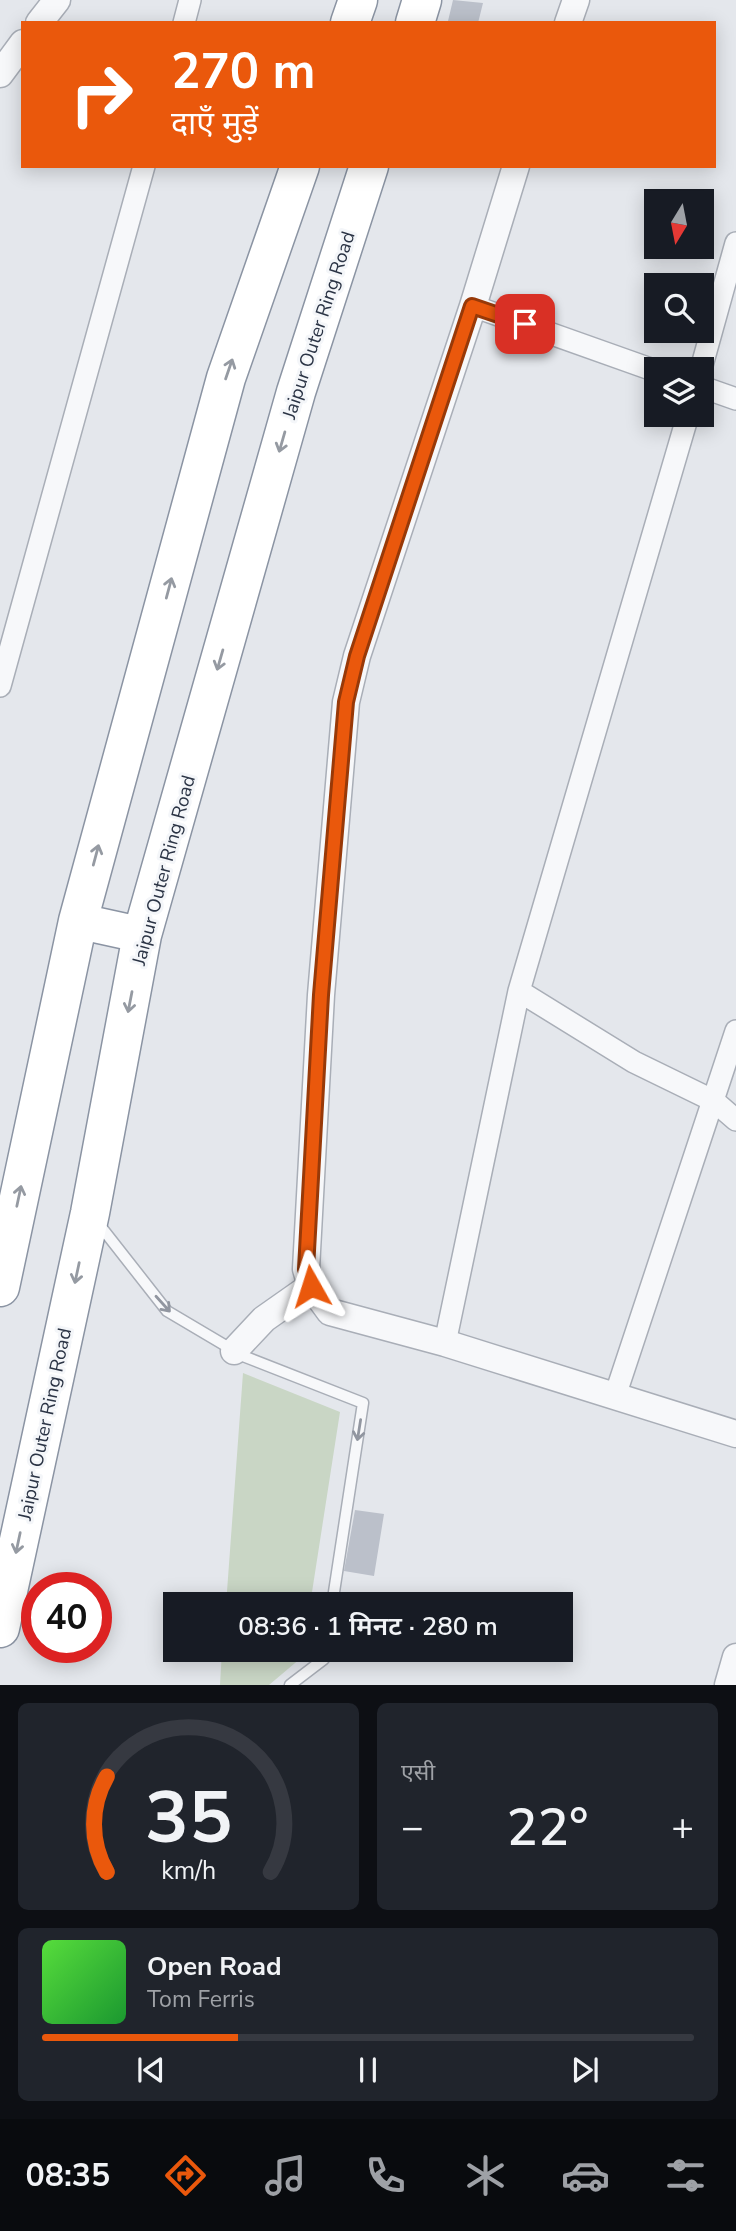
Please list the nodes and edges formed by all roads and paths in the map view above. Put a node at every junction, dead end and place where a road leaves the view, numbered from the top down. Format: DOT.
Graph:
graph roads {
  1 [pos="57,0"];
  2 [pos="190,0"];
  3 [pos="358,0"];
  4 [pos="422,0"];
  5 [pos="576,0"];
  6 [pos="41,21"];
  7 [pos="185,21"];
  8 [pos="351,21"];
  9 [pos="416,21"];
  10 [pos="569,21"];
  11 [pos="21,46"];
  12 [pos="0,74"];
  13 [pos="143,168"];
  14 [pos="299,168"];
  15 [pos="368,168"];
  16 [pos="515,168"];
  17 [pos="736,243"];
  18 [pos="472,306"];
  19 [pos="704,357"];
  20 [pos="644,367"];
  21 [pos="714,391"];
  22 [pos="736,398"];
  23 [pos="684,427"];
  24 [pos="0,686"];
  25 [pos="78,921"];
  26 [pos="142,935"];
  27 [pos="519,991"];
  28 [pos="736,1031"];
  29 [pos="714,1101"];
  30 [pos="736,1120"];
  31 [pos="90,1213"];
  32 [pos="5,1240"];
  33 [pos="311,1286"];
  34 [pos="0,1287"];
  35 [pos="444,1343"];
  36 [pos="234,1351"];
  37 [pos="615,1396"];
  38 [pos="736,1434"];
  39 [pos="334,1592"];
  40 [pos="0,1628"];
  41 [pos="736,1657"];
  42 [pos="320,1662"];
  43 [pos="290,1685"];
  44 [pos="728,1685"];
  1 -- 6 [label="street"];
  2 -- 7 [label="street"];
  3 -- 8 [label="highway"];
  4 -- 9 [label="highway"];
  5 -- 10 [label="street"];
  11 -- 12 [label="street"];
  13 -- 24 [label="street"];
  25 -- 14 [label="highway, one-way"];
  15 -- 26 [label="highway, Jaipur Outer Ring Road, one-way"];
  16 -- 18 [label="street"];
  17 -- 19 [label="street"];
  18 -- 20 [label="street"];
  18 -- 33 [label="street"];
  21 -- 22 [label="street"];
  23 -- 27 [label="street"];
  25 -- 26 [label="highway"];
  32 -- 25 [label="highway, one-way"];
  26 -- 31 [label="highway, Jaipur Outer Ring Road, one-way"];
  27 -- 29 [label="street"];
  27 -- 35 [label="street"];
  28 -- 29 [label="street"];
  29 -- 30 [label="street"];
  29 -- 37 [label="street"];
  31 -- 36 [label="lane, one-way"];
  31 -- 40 [label="highway, Jaipur Outer Ring Road, one-way"];
  32 -- 34 [label="highway"];
  33 -- 35 [label="street"];
  33 -- 36 [label="street"];
  35 -- 37 [label="street"];
  36 -- 39 [label="lane, one-way"];
  37 -- 38 [label="street"];
  41 -- 44 [label="street"];
  42 -- 43 [label="lane"];
}
